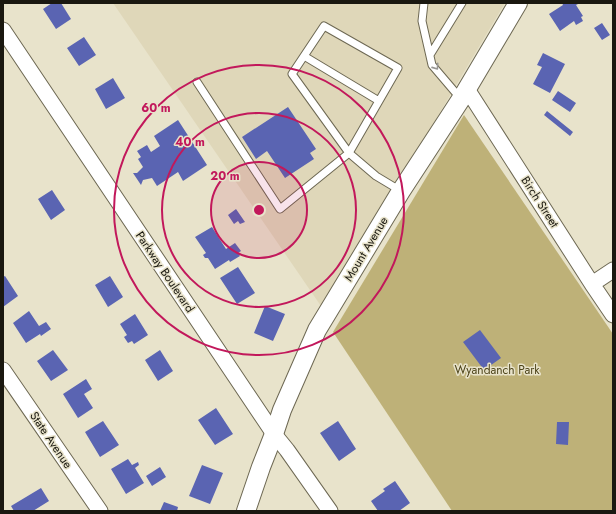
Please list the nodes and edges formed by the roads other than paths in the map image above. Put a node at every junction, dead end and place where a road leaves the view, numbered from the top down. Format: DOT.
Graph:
graph roads {
  1 [pos="424,3"];
  2 [pos="462,3"];
  3 [pos="518,3"];
  4 [pos="3,30"];
  5 [pos="430,55"];
  6 [pos="304,56"];
  7 [pos="197,82"];
  8 [pos="464,94"];
  9 [pos="379,101"];
  10 [pos="349,154"];
  11 [pos="401,191"];
  12 [pos="613,270"];
  13 [pos="592,284"];
  14 [pos="613,314"];
  15 [pos="3,370"];
  16 [pos="274,434"];
  17 [pos="100,511"];
  18 [pos="246,511"];
  19 [pos="330,511"];
  1 -- 5 [label="lane"];
  2 -- 5 [label="lane"];
  3 -- 8 [label="street, Mount Avenue"];
  4 -- 16 [label="street, Parkway Boulevard"];
  5 -- 8 [label="lane, one-way"];
  6 -- 9 [label="lane"];
  6 -- 9 [label="lane"];
  6 -- 10 [label="lane"];
  7 -- 10 [label="lane"];
  8 -- 11 [label="street, Mount Avenue"];
  8 -- 13 [label="street, Birch Street"];
  9 -- 10 [label="lane"];
  10 -- 11 [label="lane"];
  11 -- 16 [label="street, Mount Avenue"];
  12 -- 13 [label="street"];
  13 -- 14 [label="street, Birch Street"];
  15 -- 17 [label="street, State Avenue"];
  16 -- 18 [label="street, Mount Avenue"];
  16 -- 19 [label="street, Parkway Boulevard"];
}
